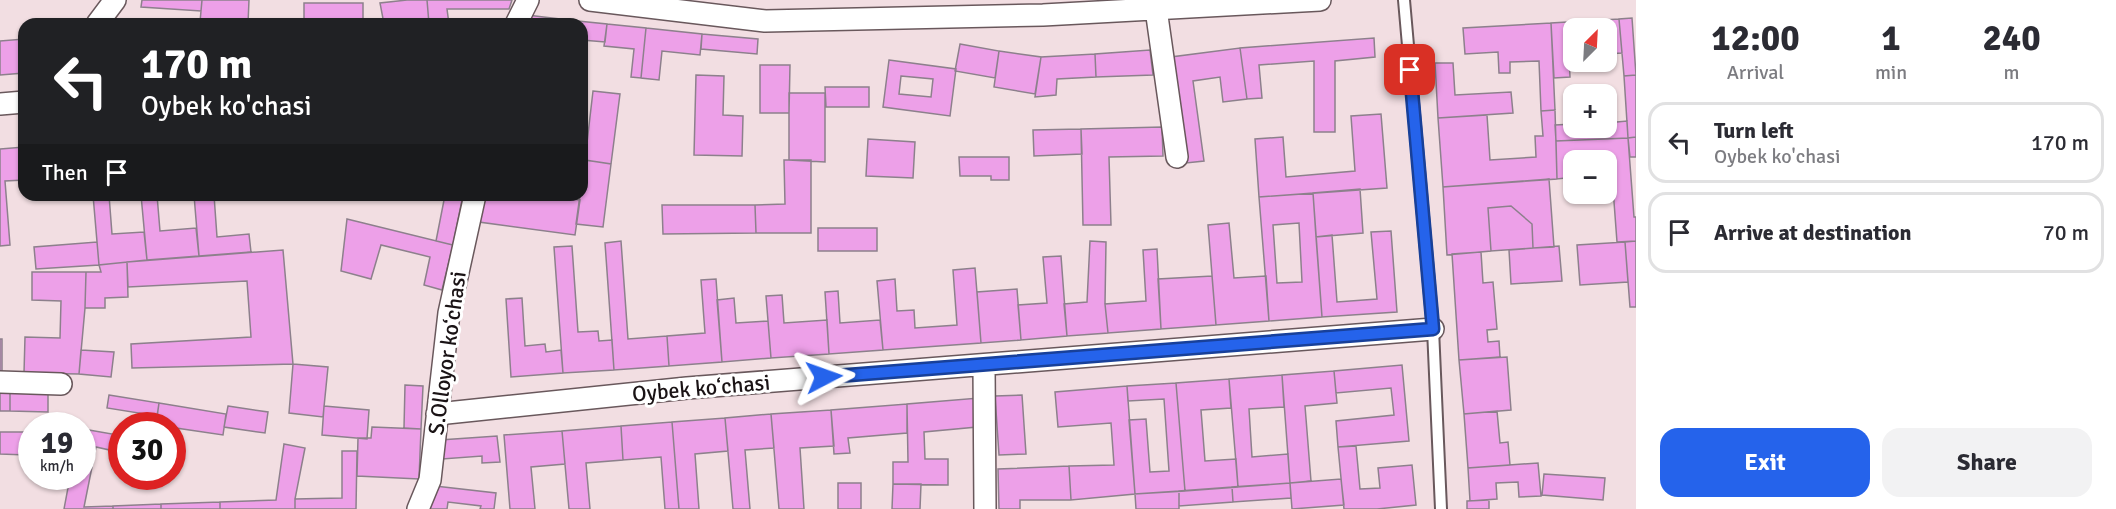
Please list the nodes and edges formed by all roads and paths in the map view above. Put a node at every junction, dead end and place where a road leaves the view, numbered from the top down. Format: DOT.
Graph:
graph roads {
  1 [pos="115,0"];
  2 [pos="528,0"];
  3 [pos="590,0"];
  4 [pos="1320,0"];
  5 [pos="1404,0"];
  6 [pos="1042,8"];
  7 [pos="1156,9"];
  8 [pos="102,18"];
  9 [pos="519,18"];
  10 [pos="18,102"];
  11 [pos="0,104"];
  12 [pos="1177,157"];
  13 [pos="474,201"];
  14 [pos="1433,329"];
  15 [pos="984,366"];
  16 [pos="0,382"];
  17 [pos="61,384"];
  18 [pos="437,414"];
  19 [pos="418,509"];
  20 [pos="985,509"];
  21 [pos="1441,509"];
  1 -- 8 [label="street"];
  2 -- 9 [label="street"];
  3 -- 6 [label="street"];
  4 -- 7 [label="street"];
  5 -- 14 [label="lane"];
  6 -- 7 [label="street"];
  7 -- 12 [label="street"];
  10 -- 11 [label="street"];
  13 -- 18 [label="street, S.Olloyor koʻchasi"];
  14 -- 15 [label="street, Oybek koʻchasi"];
  14 -- 21 [label="lane"];
  15 -- 18 [label="street, Oybek koʻchasi"];
  15 -- 20 [label="street"];
  16 -- 17 [label="street"];
  18 -- 19 [label="street, S.Olloyor koʻchasi"];
}
